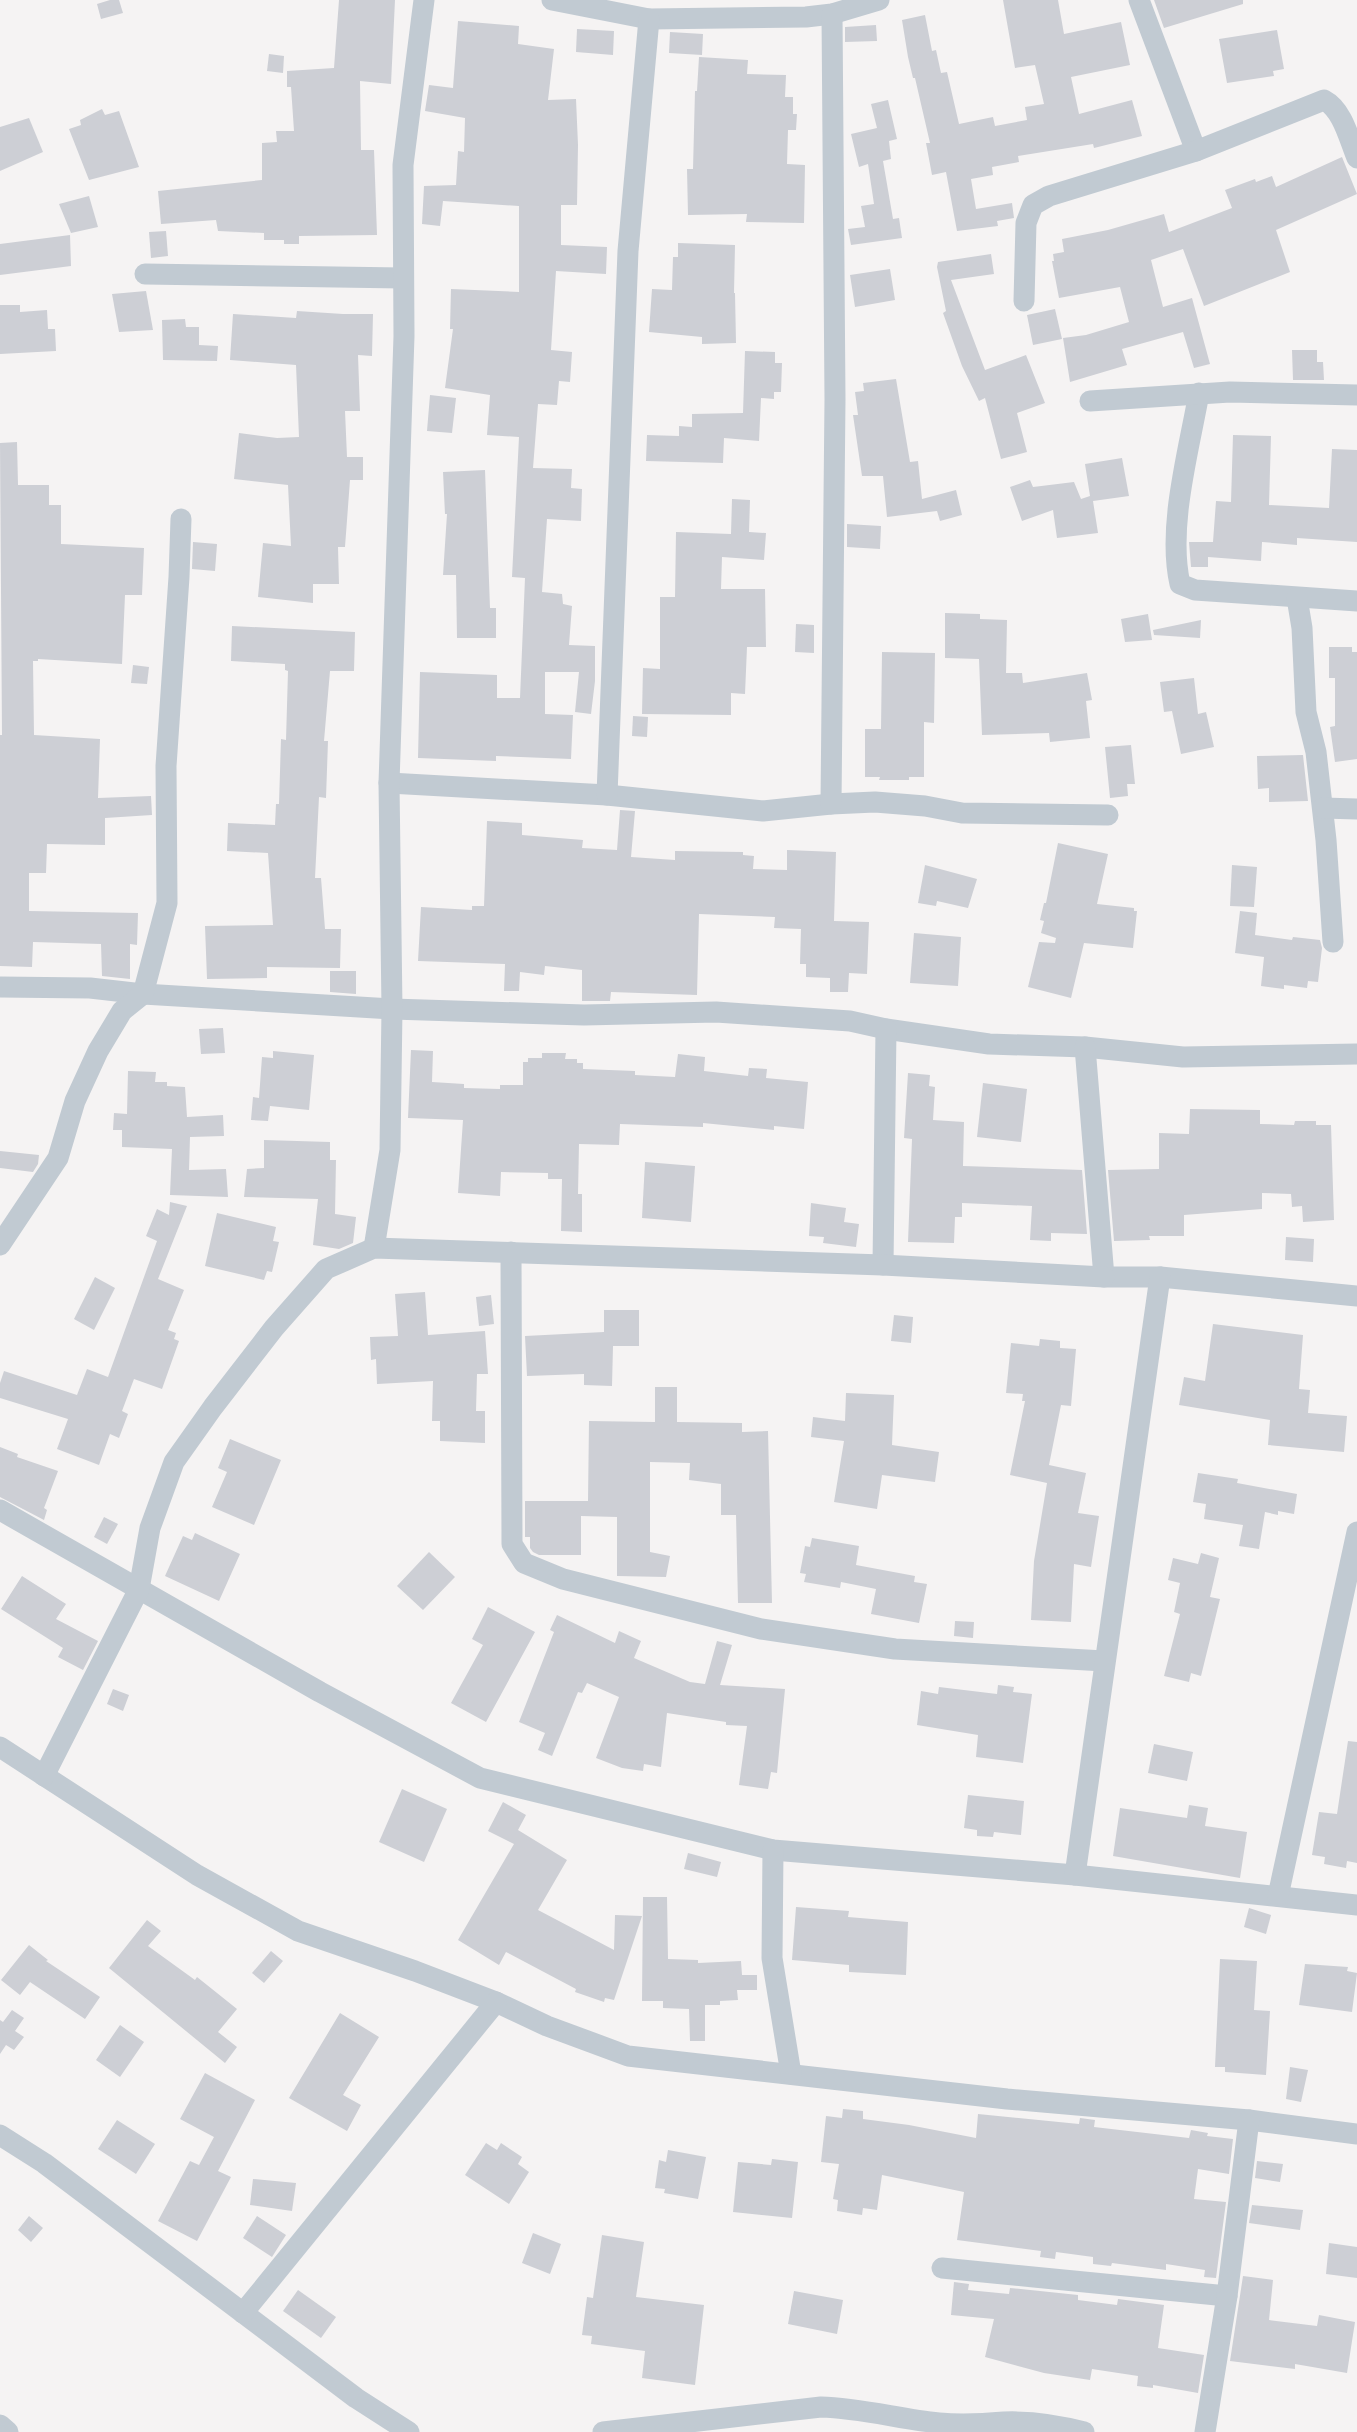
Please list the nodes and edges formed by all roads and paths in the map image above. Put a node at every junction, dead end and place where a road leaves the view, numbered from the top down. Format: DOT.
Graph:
graph roads {
  1 [pos="424,0"];
  2 [pos="552,0"];
  3 [pos="879,0"];
  4 [pos="1139,0"];
  5 [pos="806,9"];
  6 [pos="832,14"];
  7 [pos="649,19"];
  8 [pos="1196,151"];
  9 [pos="1357,158"];
  10 [pos="145,274"];
  11 [pos="402,278"];
  12 [pos="1024,301"];
  13 [pos="1199,393"];
  14 [pos="1357,395"];
  15 [pos="1090,401"];
  16 [pos="181,519"];
  17 [pos="1297,598"];
  18 [pos="1357,601"];
  19 [pos="389,783"];
  20 [pos="607,796"];
  21 [pos="831,804"];
  22 [pos="1322,808"];
  23 [pos="1357,809"];
  24 [pos="1108,815"];
  25 [pos="1333,942"];
  26 [pos="0,987"];
  27 [pos="143,994"];
  28 [pos="392,1009"];
  29 [pos="886,1029"];
  30 [pos="1085,1047"];
  31 [pos="1357,1055"];
  32 [pos="0,1245"];
  33 [pos="374,1248"];
  34 [pos="511,1252"];
  35 [pos="883,1265"];
  36 [pos="1104,1277"];
  37 [pos="1160,1277"];
  38 [pos="1357,1296"];
  39 [pos="0,1510"];
  40 [pos="1357,1532"];
  41 [pos="139,1589"];
  42 [pos="1104,1661"];
  43 [pos="0,1746"];
  44 [pos="44,1776"];
  45 [pos="773,1850"];
  46 [pos="1075,1875"];
  47 [pos="1278,1896"];
  48 [pos="1357,1905"];
  49 [pos="496,2002"];
  50 [pos="791,2074"];
  51 [pos="1249,2120"];
  52 [pos="1357,2134"];
  53 [pos="0,2135"];
  54 [pos="942,2267"];
  55 [pos="1227,2296"];
  56 [pos="243,2313"];
  57 [pos="0,2426"];
  58 [pos="8,2432"];
  59 [pos="409,2432"];
  60 [pos="603,2432"];
  61 [pos="1084,2432"];
  62 [pos="1205,2432"];
  1 -- 11 [label="street"];
  2 -- 7 [label="street"];
  3 -- 6 [label="street"];
  4 -- 8 [label="street"];
  5 -- 6 [label="street"];
  5 -- 7 [label="street"];
  6 -- 21 [label="street"];
  7 -- 20 [label="street"];
  8 -- 9 [label="street"];
  8 -- 12 [label="street"];
  10 -- 11 [label="street"];
  11 -- 19 [label="street"];
  13 -- 14 [label="street"];
  13 -- 15 [label="street"];
  13 -- 17 [label="street"];
  16 -- 27 [label="street"];
  17 -- 18 [label="street"];
  17 -- 22 [label="street"];
  19 -- 20 [label="street"];
  19 -- 28 [label="street"];
  20 -- 21 [label="street"];
  21 -- 24 [label="street"];
  22 -- 23 [label="street"];
  22 -- 25 [label="street"];
  26 -- 27 [label="street"];
  27 -- 28 [label="street"];
  27 -- 32 [label="street"];
  28 -- 29 [label="street"];
  28 -- 33 [label="street"];
  29 -- 30 [label="street"];
  29 -- 35 [label="street"];
  30 -- 31 [label="street"];
  30 -- 36 [label="street"];
  33 -- 34 [label="street"];
  33 -- 41 [label="street"];
  34 -- 35 [label="street"];
  34 -- 42 [label="street"];
  35 -- 36 [label="street"];
  36 -- 37 [label="street"];
  37 -- 38 [label="street"];
  37 -- 42 [label="street"];
  39 -- 41 [label="street"];
  40 -- 47 [label="street"];
  41 -- 44 [label="street"];
  41 -- 45 [label="street"];
  42 -- 46 [label="street"];
  43 -- 44 [label="street"];
  44 -- 49 [label="street"];
  45 -- 46 [label="street"];
  45 -- 50 [label="street"];
  46 -- 47 [label="street"];
  47 -- 48 [label="street"];
  49 -- 50 [label="street"];
  49 -- 56 [label="street"];
  50 -- 51 [label="street"];
  51 -- 52 [label="street"];
  51 -- 55 [label="street"];
  53 -- 56 [label="street"];
  54 -- 55 [label="street"];
  55 -- 62 [label="street"];
  56 -- 59 [label="street"];
  57 -- 58 [label="street"];
  60 -- 61 [label="street"];
}
